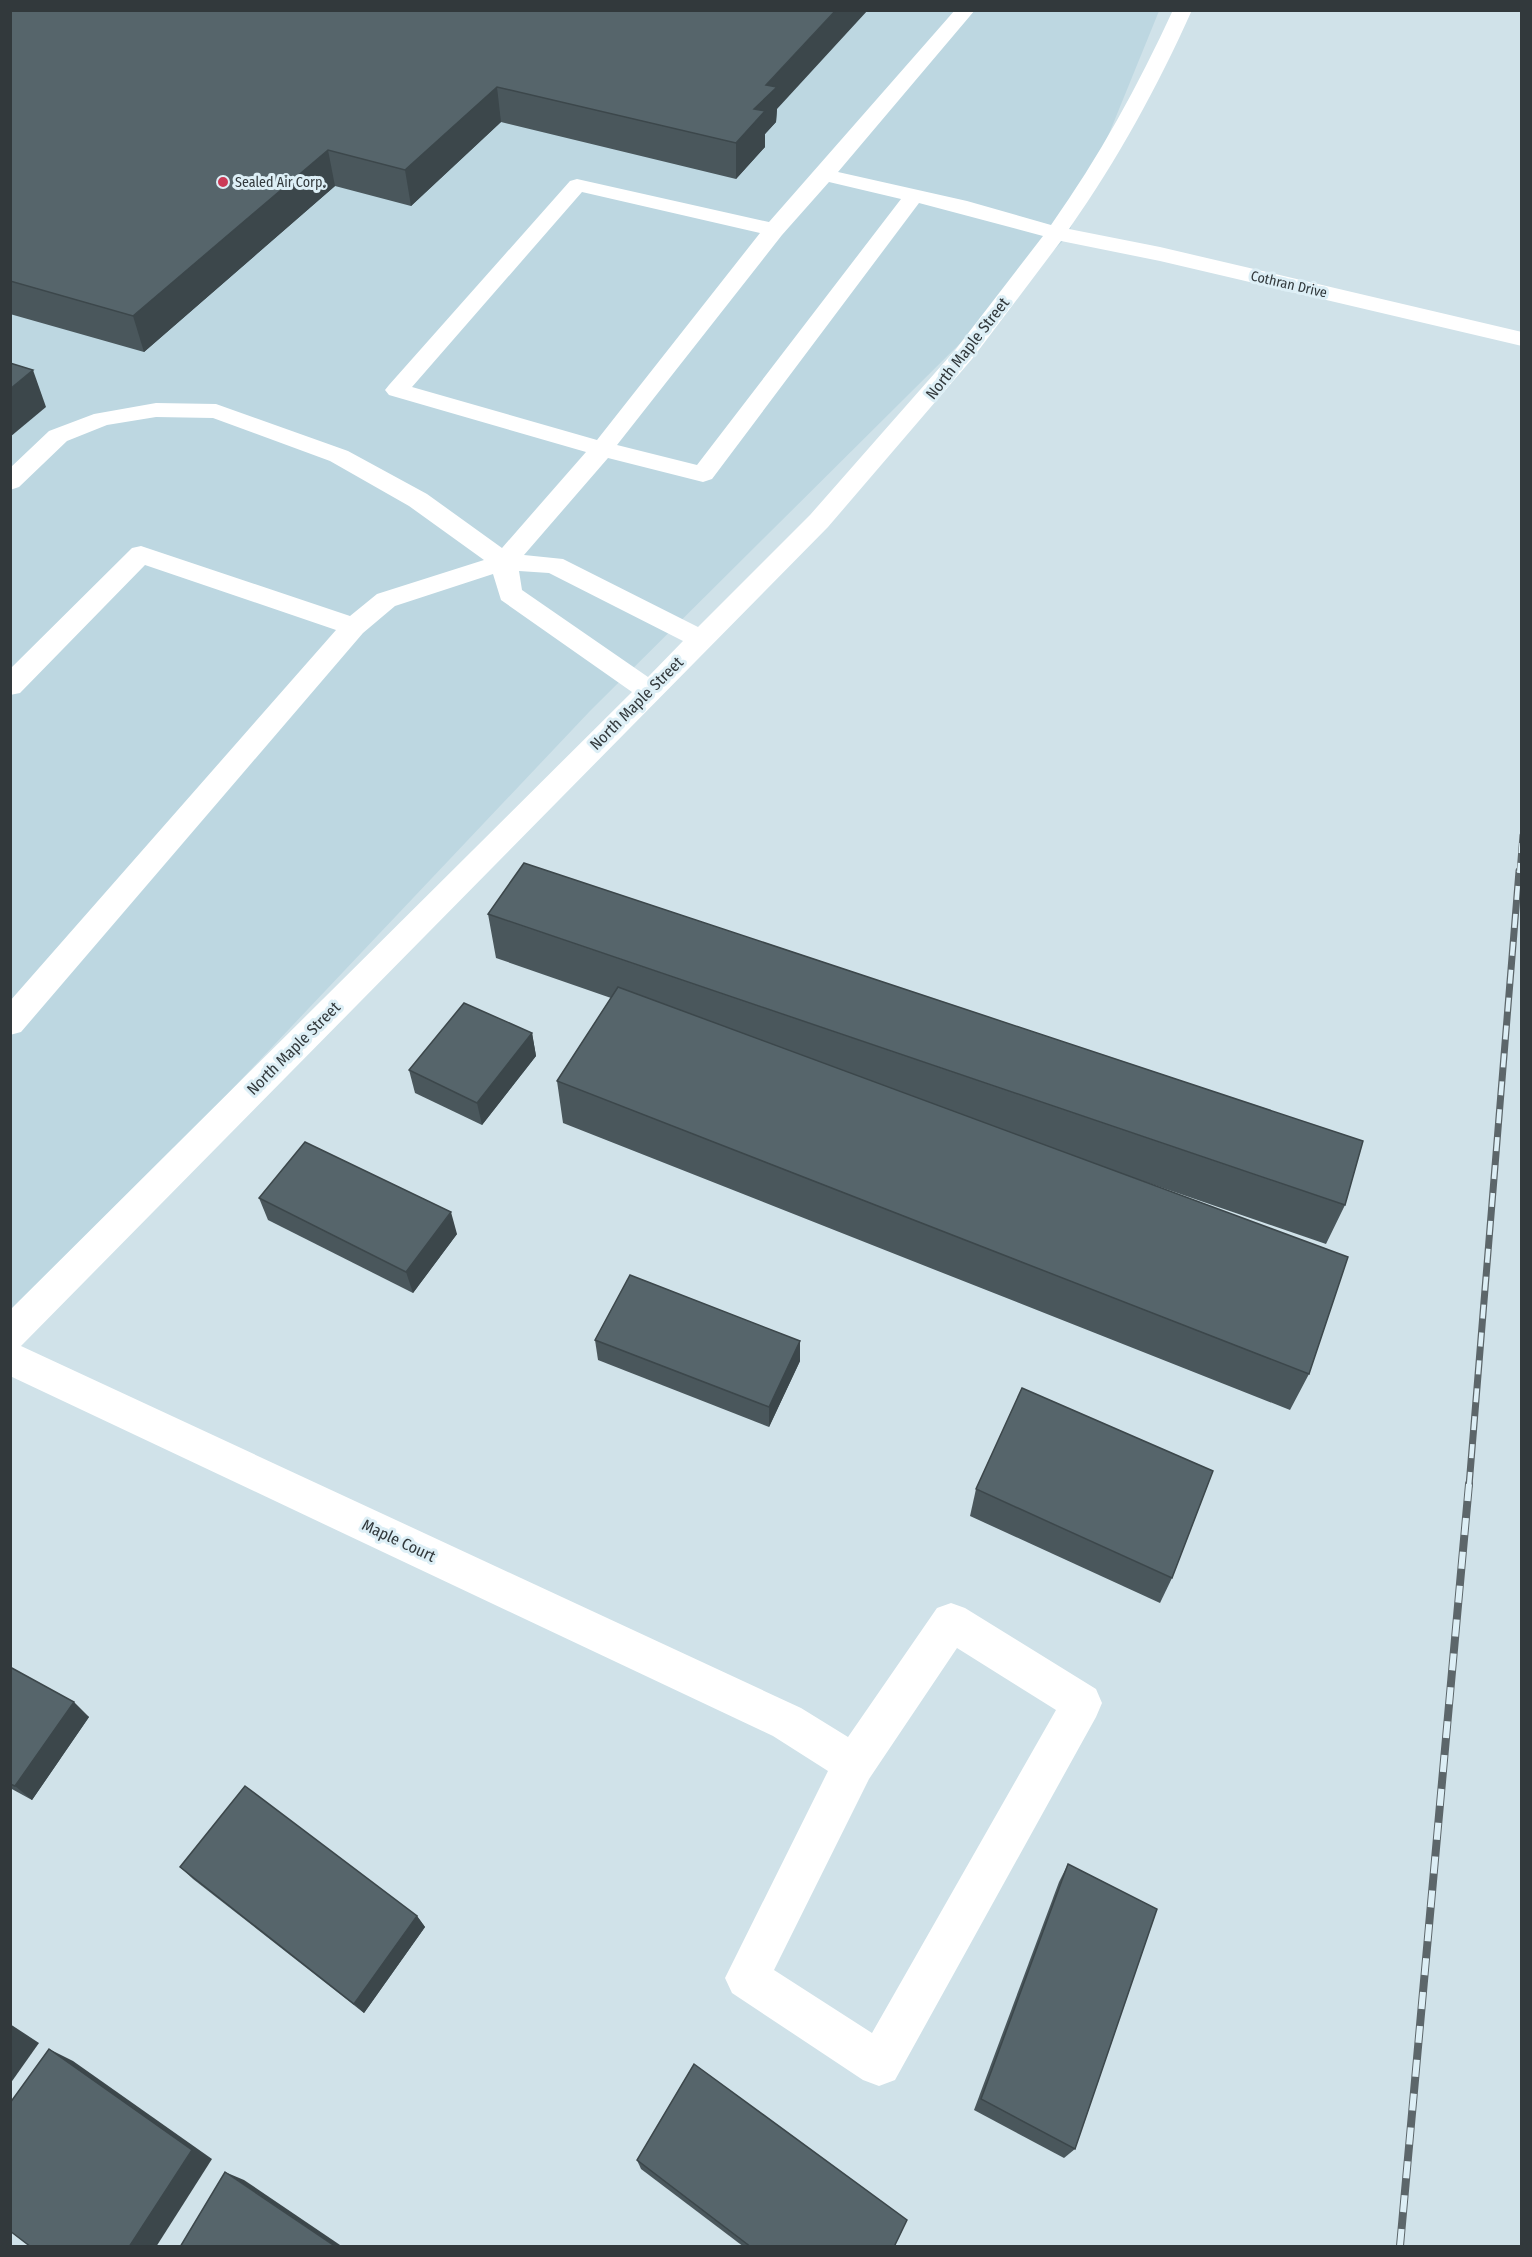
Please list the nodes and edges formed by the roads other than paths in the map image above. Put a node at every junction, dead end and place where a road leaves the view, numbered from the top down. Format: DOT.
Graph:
graph roads {
  1 [pos="966,10"];
  2 [pos="1184,10"];
  3 [pos="824,175"];
  4 [pos="914,196"];
  5 [pos="774,230"];
  6 [pos="1056,233"];
  7 [pos="1521,339"];
  8 [pos="602,449"];
  9 [pos="10,482"];
  10 [pos="504,562"];
  11 [pos="354,627"];
  12 [pos="701,639"];
  13 [pos="10,686"];
  14 [pos="649,691"];
  15 [pos="10,1023"];
  16 [pos="10,1334"];
  17 [pos="10,1358"];
  18 [pos="854,1764"];
  1 -- 3 [label="street"];
  2 -- 6 [label="street, North Maple Street"];
  3 -- 4 [label="street, Cothran Drive"];
  3 -- 5 [label="street"];
  4 -- 6 [label="street, Cothran Drive"];
  4 -- 8 [label="street"];
  5 -- 8 [label="street"];
  5 -- 8 [label="street"];
  6 -- 7 [label="street, Cothran Drive"];
  6 -- 12 [label="street, North Maple Street"];
  8 -- 10 [label="street"];
  9 -- 10 [label="street"];
  10 -- 11 [label="street"];
  10 -- 12 [label="street"];
  10 -- 14 [label="street"];
  11 -- 13 [label="street"];
  11 -- 15 [label="street"];
  12 -- 14 [label="street, North Maple Street"];
  14 -- 16 [label="street, North Maple Street"];
  17 -- 18 [label="street, Maple Court"];
  18 -- 18 [label="street"];
}
